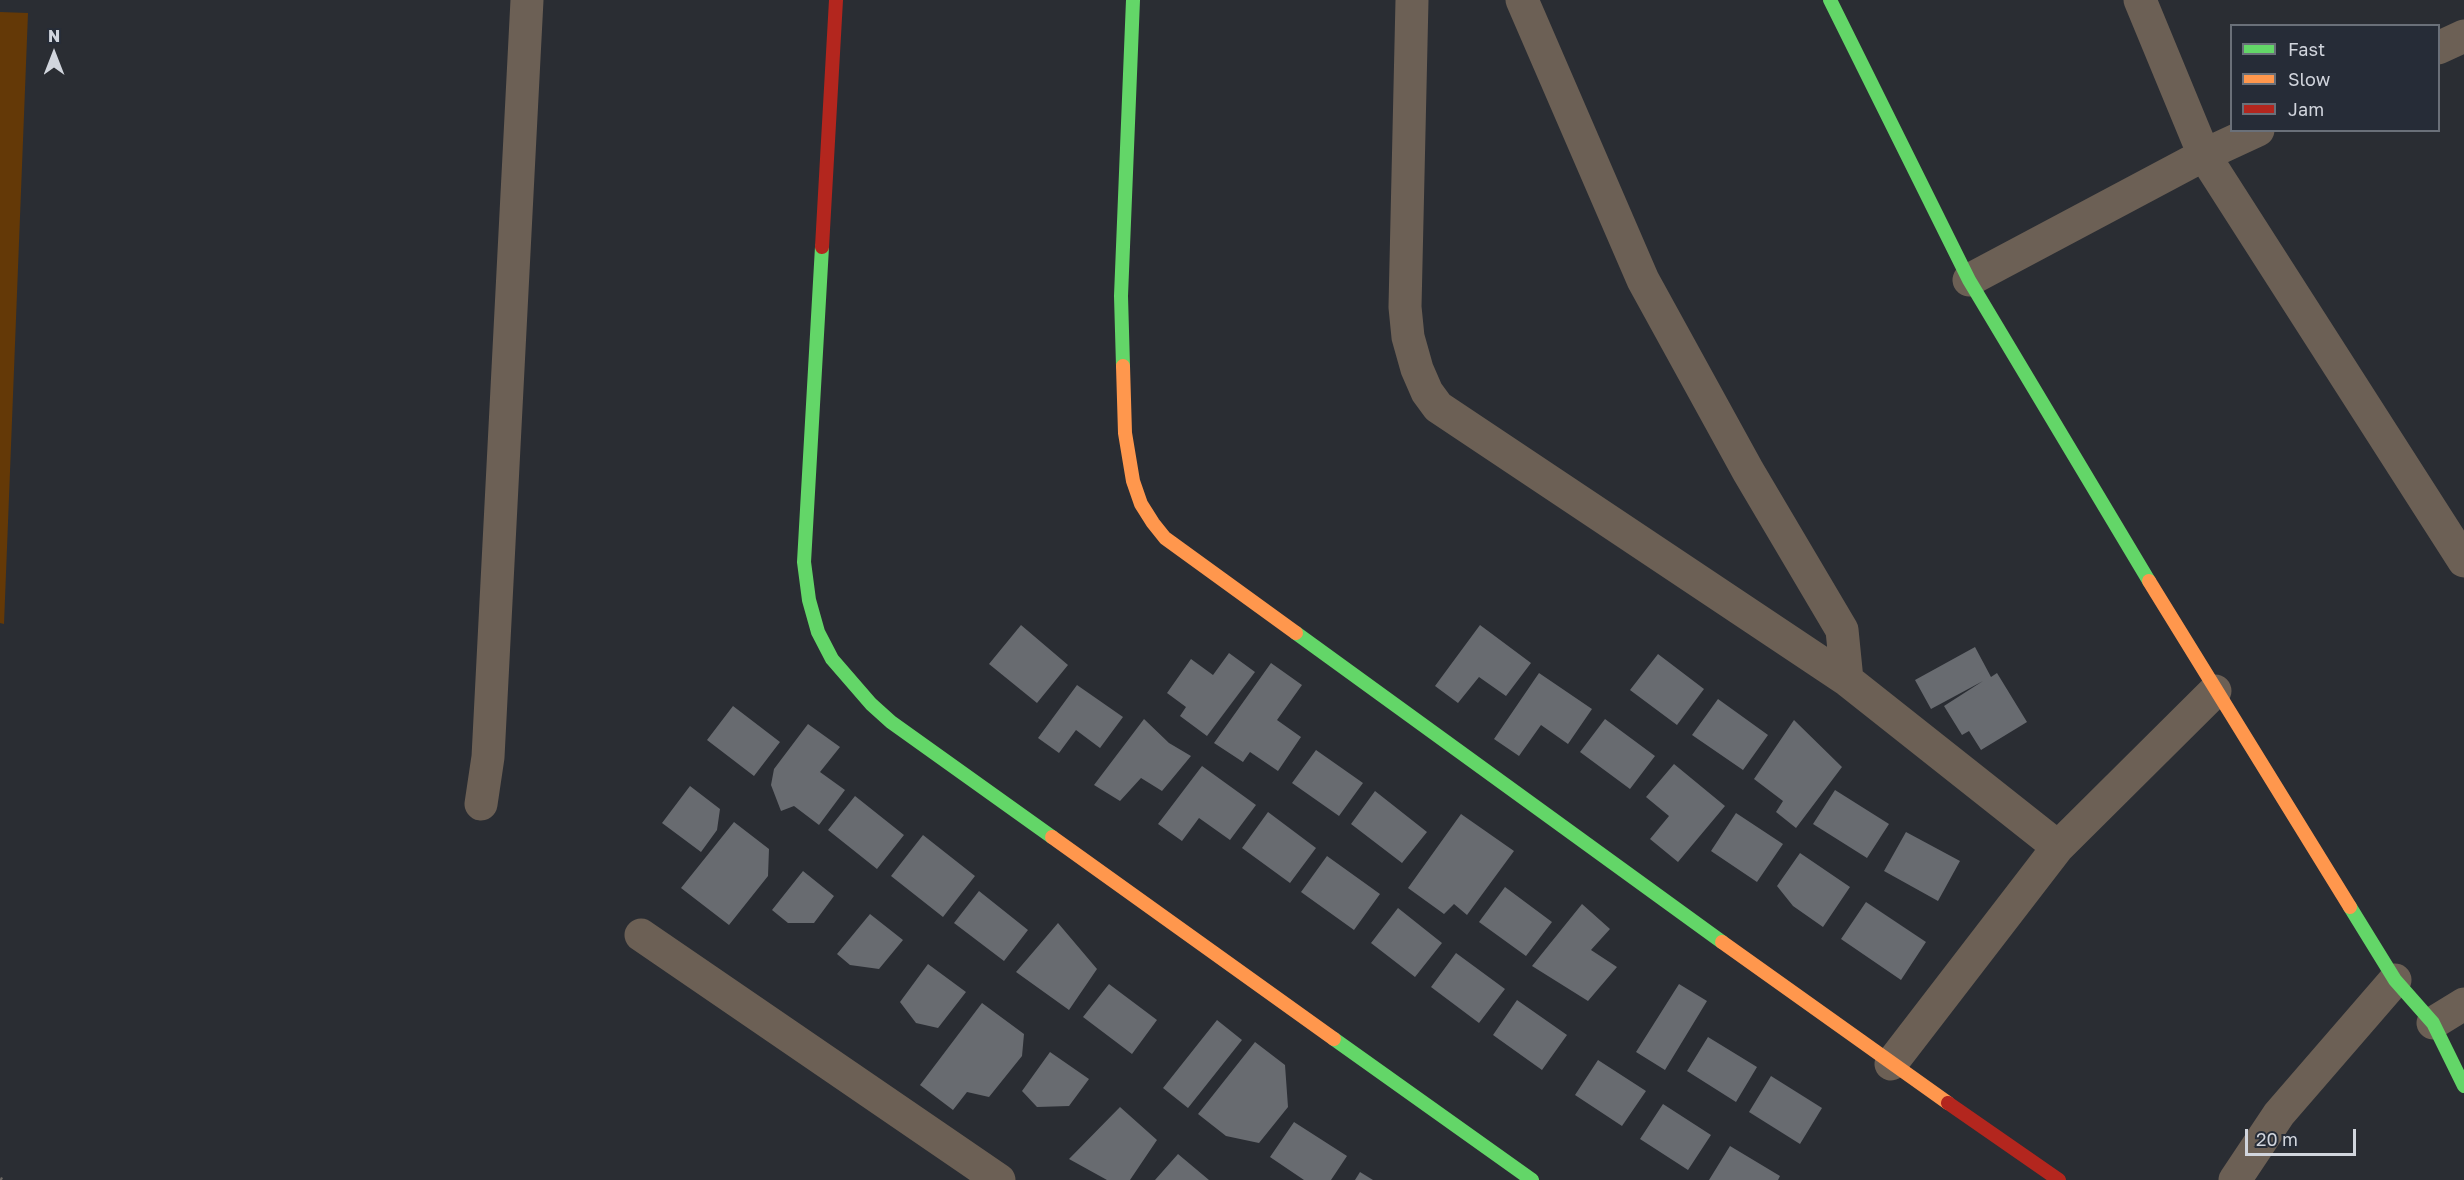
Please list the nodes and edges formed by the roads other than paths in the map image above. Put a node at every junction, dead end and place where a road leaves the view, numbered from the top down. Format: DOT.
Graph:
graph roads {
  1 [pos="527,0"];
  2 [pos="836,0"];
  3 [pos="1132,0"];
  4 [pos="1412,0"];
  5 [pos="1522,0"];
  6 [pos="1830,0"];
  7 [pos="2140,0"];
  8 [pos="2464,36"];
  9 [pos="2440,48"];
  10 [pos="2254,132"];
  11 [pos="2204,155"];
  12 [pos="1969,280"];
  13 [pos="2464,561"];
  14 [pos="1847,680"];
  15 [pos="2215,691"];
  16 [pos="480,804"];
  17 [pos="2058,847"];
  18 [pos="641,935"];
  19 [pos="2395,980"];
  20 [pos="2464,1004"];
  21 [pos="2433,1023"];
  22 [pos="1891,1064"];
  23 [pos="2464,1086"];
  24 [pos="999,1180"];
  25 [pos="1532,1180"];
  26 [pos="2059,1180"];
  27 [pos="2235,1180"];
  1 -- 16 [label="street"];
  2 -- 25 [label="street"];
  3 -- 22 [label="street"];
  4 -- 14 [label="street"];
  5 -- 14 [label="street"];
  6 -- 12 [label="street"];
  7 -- 11 [label="street"];
  8 -- 9 [label="street"];
  10 -- 11 [label="street"];
  11 -- 12 [label="street"];
  11 -- 13 [label="street"];
  12 -- 15 [label="street"];
  14 -- 17 [label="street"];
  15 -- 17 [label="street"];
  15 -- 19 [label="street"];
  17 -- 22 [label="street"];
  18 -- 24 [label="street"];
  19 -- 21 [label="street"];
  19 -- 27 [label="street"];
  20 -- 21 [label="street"];
  21 -- 23 [label="street"];
  22 -- 26 [label="street"];
}
